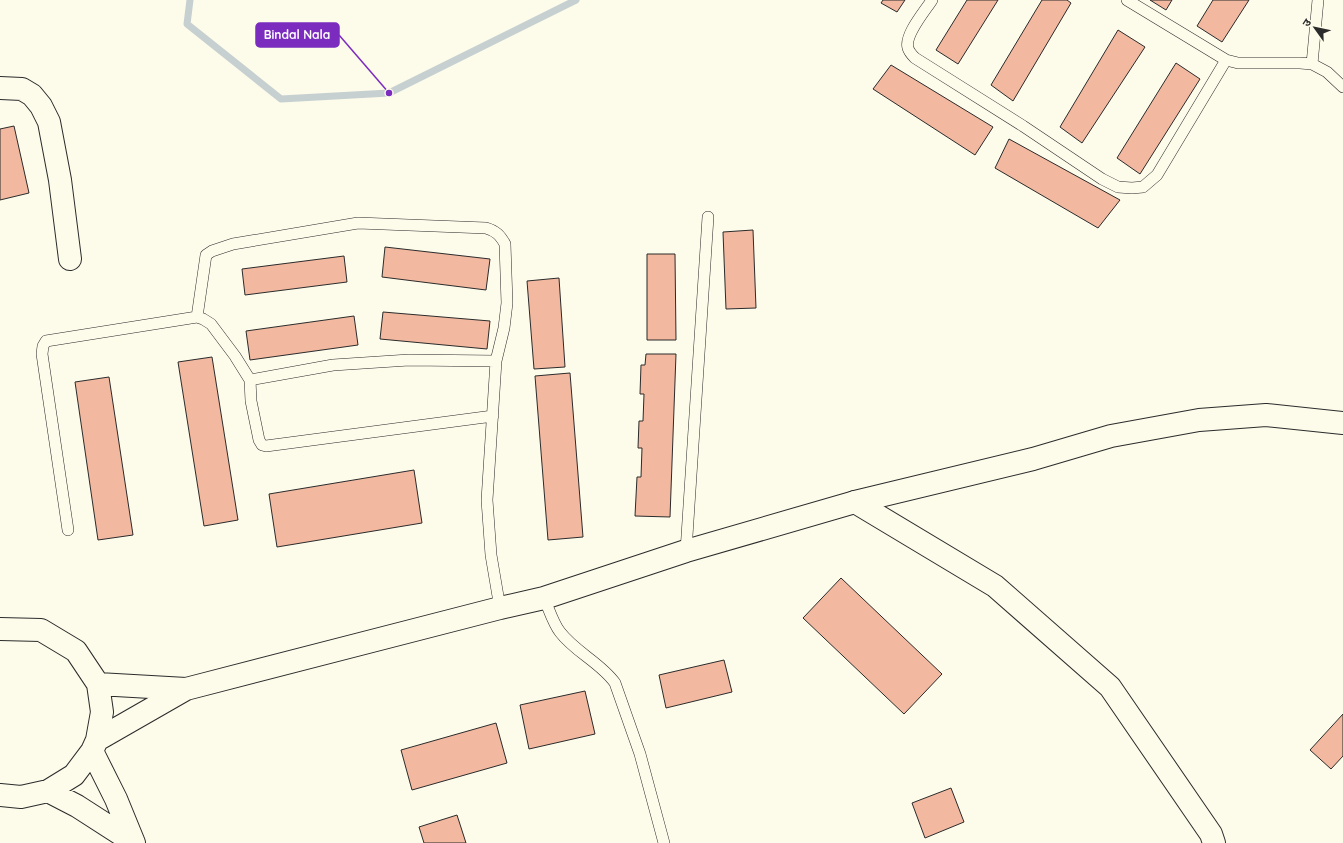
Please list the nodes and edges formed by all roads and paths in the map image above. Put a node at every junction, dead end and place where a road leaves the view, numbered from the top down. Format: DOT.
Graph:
graph roads {
  1 [pos="932,0"];
  2 [pos="1127,0"];
  3 [pos="1318,0"];
  4 [pos="1226,60"];
  5 [pos="1312,64"];
  6 [pos="1343,87"];
  7 [pos="0,88"];
  8 [pos="708,217"];
  9 [pos="70,259"];
  10 [pos="197,317"];
  11 [pos="496,361"];
  12 [pos="250,380"];
  13 [pos="493,416"];
  14 [pos="1343,423"];
  15 [pos="854,502"];
  16 [pos="68,530"];
  17 [pos="686,551"];
  18 [pos="544,598"];
  19 [pos="500,608"];
  20 [pos="0,628"];
  21 [pos="98,684"];
  22 [pos="186,689"];
  23 [pos="95,746"];
  24 [pos="48,792"];
  25 [pos="0,795"];
  26 [pos="134,842"];
  27 [pos="664,843"];
  28 [pos="1214,843"];
  1 -- 4 [label="lane"];
  2 -- 4 [label="lane"];
  3 -- 5 [label="lane"];
  4 -- 5 [label="lane"];
  5 -- 6 [label="lane"];
  7 -- 9 [label="street"];
  8 -- 17 [label="lane"];
  10 -- 11 [label="lane"];
  10 -- 12 [label="lane"];
  10 -- 16 [label="lane"];
  11 -- 12 [label="lane"];
  11 -- 13 [label="lane"];
  12 -- 13 [label="lane"];
  13 -- 19 [label="lane"];
  14 -- 15 [label="street"];
  15 -- 17 [label="street"];
  15 -- 28 [label="street"];
  17 -- 18 [label="street"];
  18 -- 19 [label="street"];
  18 -- 27 [label="lane"];
  19 -- 22 [label="street"];
  20 -- 21 [label="street"];
  21 -- 22 [label="street"];
  21 -- 23 [label="street"];
  22 -- 23 [label="street"];
  23 -- 24 [label="street"];
  23 -- 26 [label="street"];
  24 -- 25 [label="street"];
  24 -- 26 [label="street"];
}
